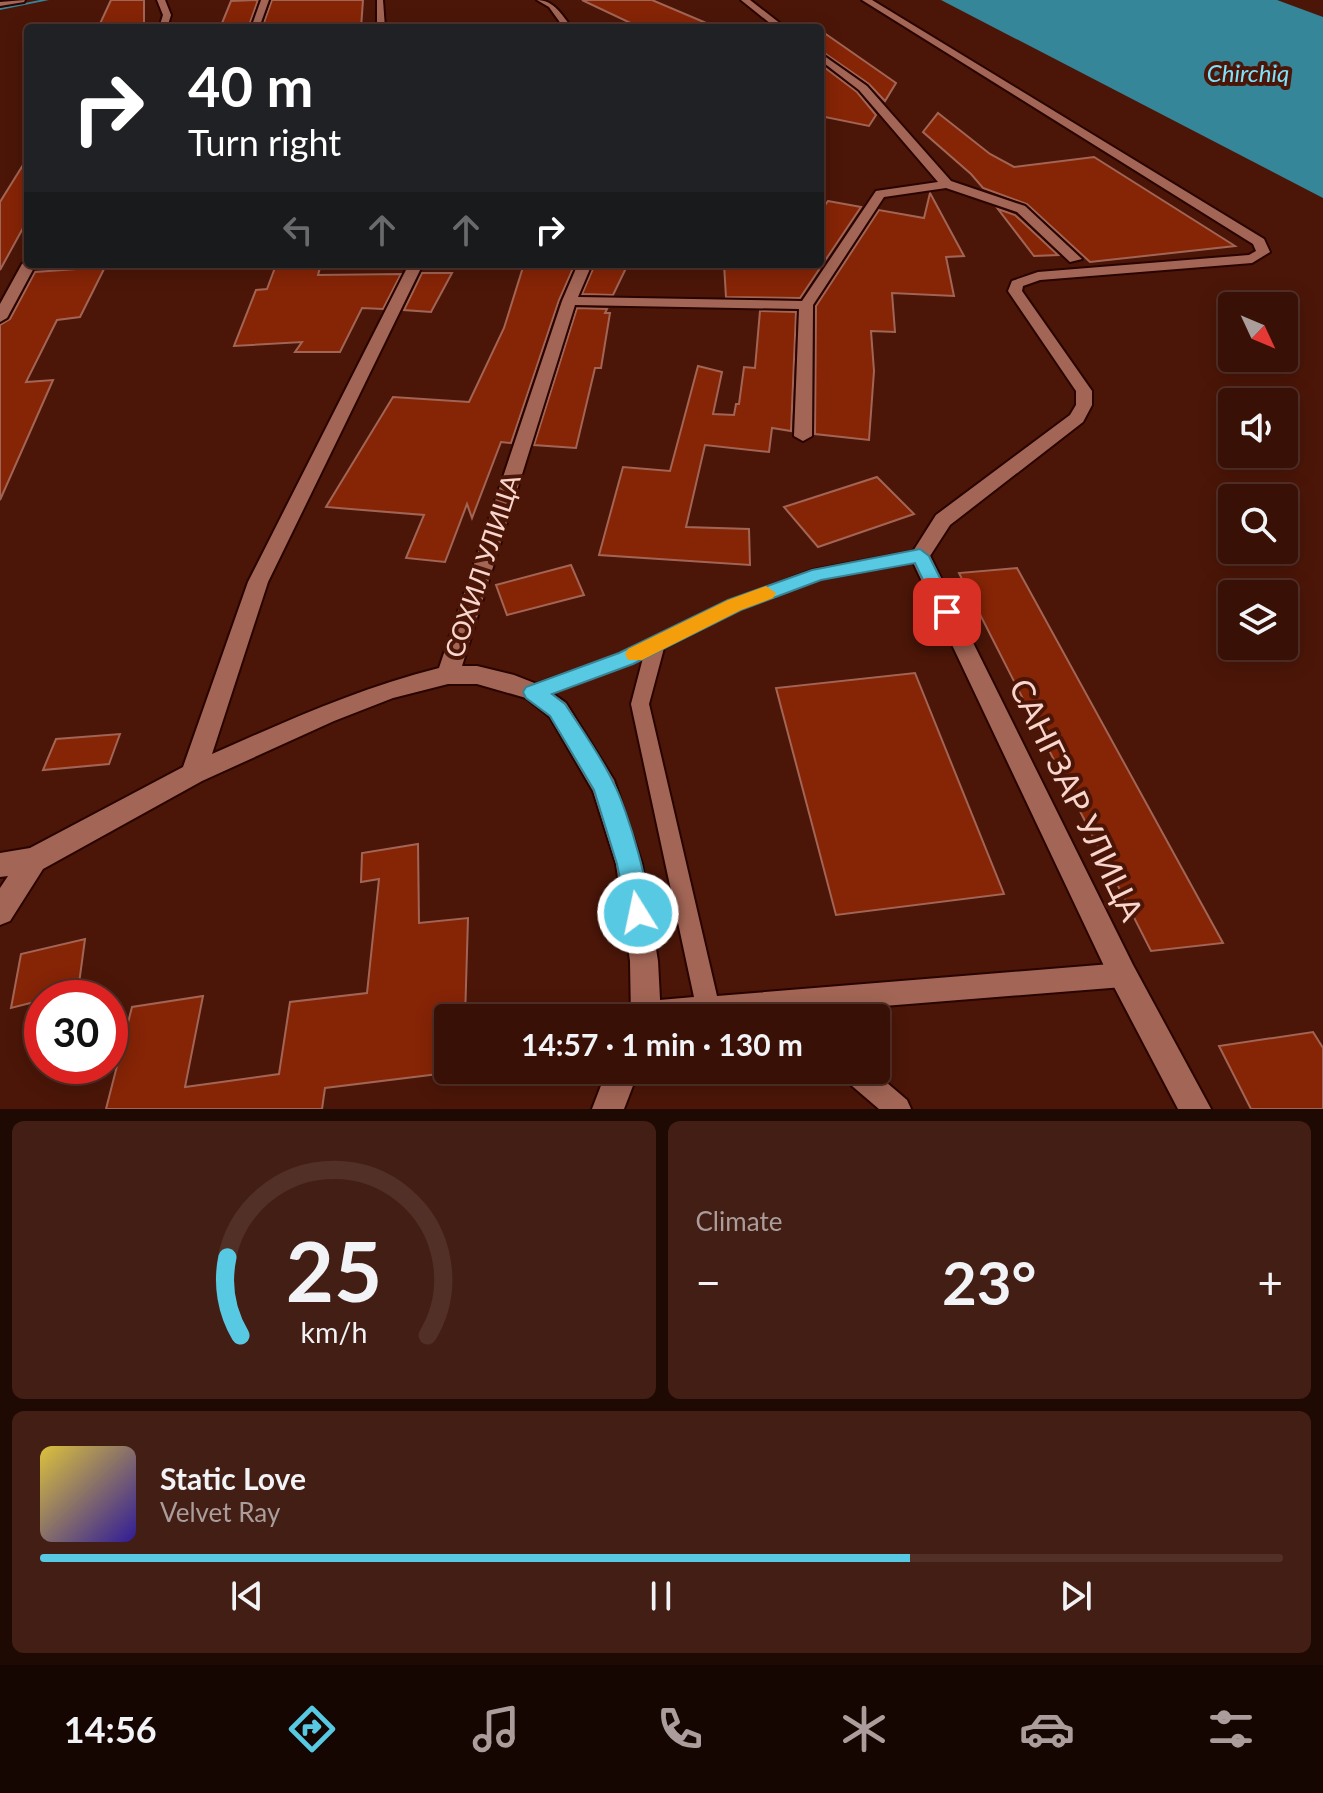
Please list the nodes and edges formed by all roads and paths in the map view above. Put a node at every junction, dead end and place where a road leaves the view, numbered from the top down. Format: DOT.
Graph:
graph roads {
  1 [pos="21,0"];
  2 [pos="161,0"];
  3 [pos="265,0"];
  4 [pos="380,0"];
  5 [pos="540,0"];
  6 [pos="745,0"];
  7 [pos="866,0"];
  8 [pos="0,4"];
  9 [pos="164,24"];
  10 [pos="256,24"];
  11 [pos="381,24"];
  12 [pos="565,24"];
  13 [pos="777,24"];
  14 [pos="824,59"];
  15 [pos="947,184"];
  16 [pos="1075,259"];
  17 [pos="27,268"];
  18 [pos="414,268"];
  19 [pos="583,268"];
  20 [pos="569,301"];
  21 [pos="806,305"];
  22 [pos="0,318"];
  23 [pos="803,436"];
  24 [pos="920,556"];
  25 [pos="656,644"];
  26 [pos="448,675"];
  27 [pos="534,692"];
  28 [pos="193,774"];
  29 [pos="34,860"];
  30 [pos="0,865"];
  31 [pos="0,912"];
  32 [pos="1123,975"];
  33 [pos="646,1004"];
  34 [pos="707,1004"];
  35 [pos="853,1004"];
  36 [pos="618,1084"];
  37 [pos="869,1084"];
  38 [pos="608,1109"];
  39 [pos="898,1109"];
  40 [pos="1195,1109"];
  1 -- 8 [label="street"];
  2 -- 9 [label="street"];
  3 -- 10 [label="street"];
  4 -- 11 [label="lane"];
  5 -- 12 [label="lane"];
  6 -- 13 [label="street"];
  7 -- 24 [label="street"];
  14 -- 15 [label="street"];
  15 -- 16 [label="street"];
  15 -- 21 [label="street"];
  17 -- 22 [label="street"];
  18 -- 28 [label="street"];
  19 -- 20 [label="street, СОХИЛ УЛИЦА"];
  20 -- 21 [label="street"];
  20 -- 26 [label="street, СОХИЛ УЛИЦА"];
  21 -- 23 [label="street"];
  24 -- 25 [label="lane"];
  24 -- 32 [label="street, САНГЗАР УЛИЦА"];
  25 -- 27 [label="lane"];
  25 -- 34 [label="lane"];
  26 -- 27 [label="street, СОХИЛ УЛИЦА"];
  26 -- 28 [label="street"];
  27 -- 33 [label="street, СОХИЛ УЛИЦА"];
  28 -- 29 [label="street"];
  29 -- 30 [label="street"];
  29 -- 31 [label="street"];
  32 -- 35 [label="lane"];
  32 -- 40 [label="street, САНГЗАР УЛИЦА"];
  36 -- 38 [label="street"];
  37 -- 39 [label="lane"];
}
